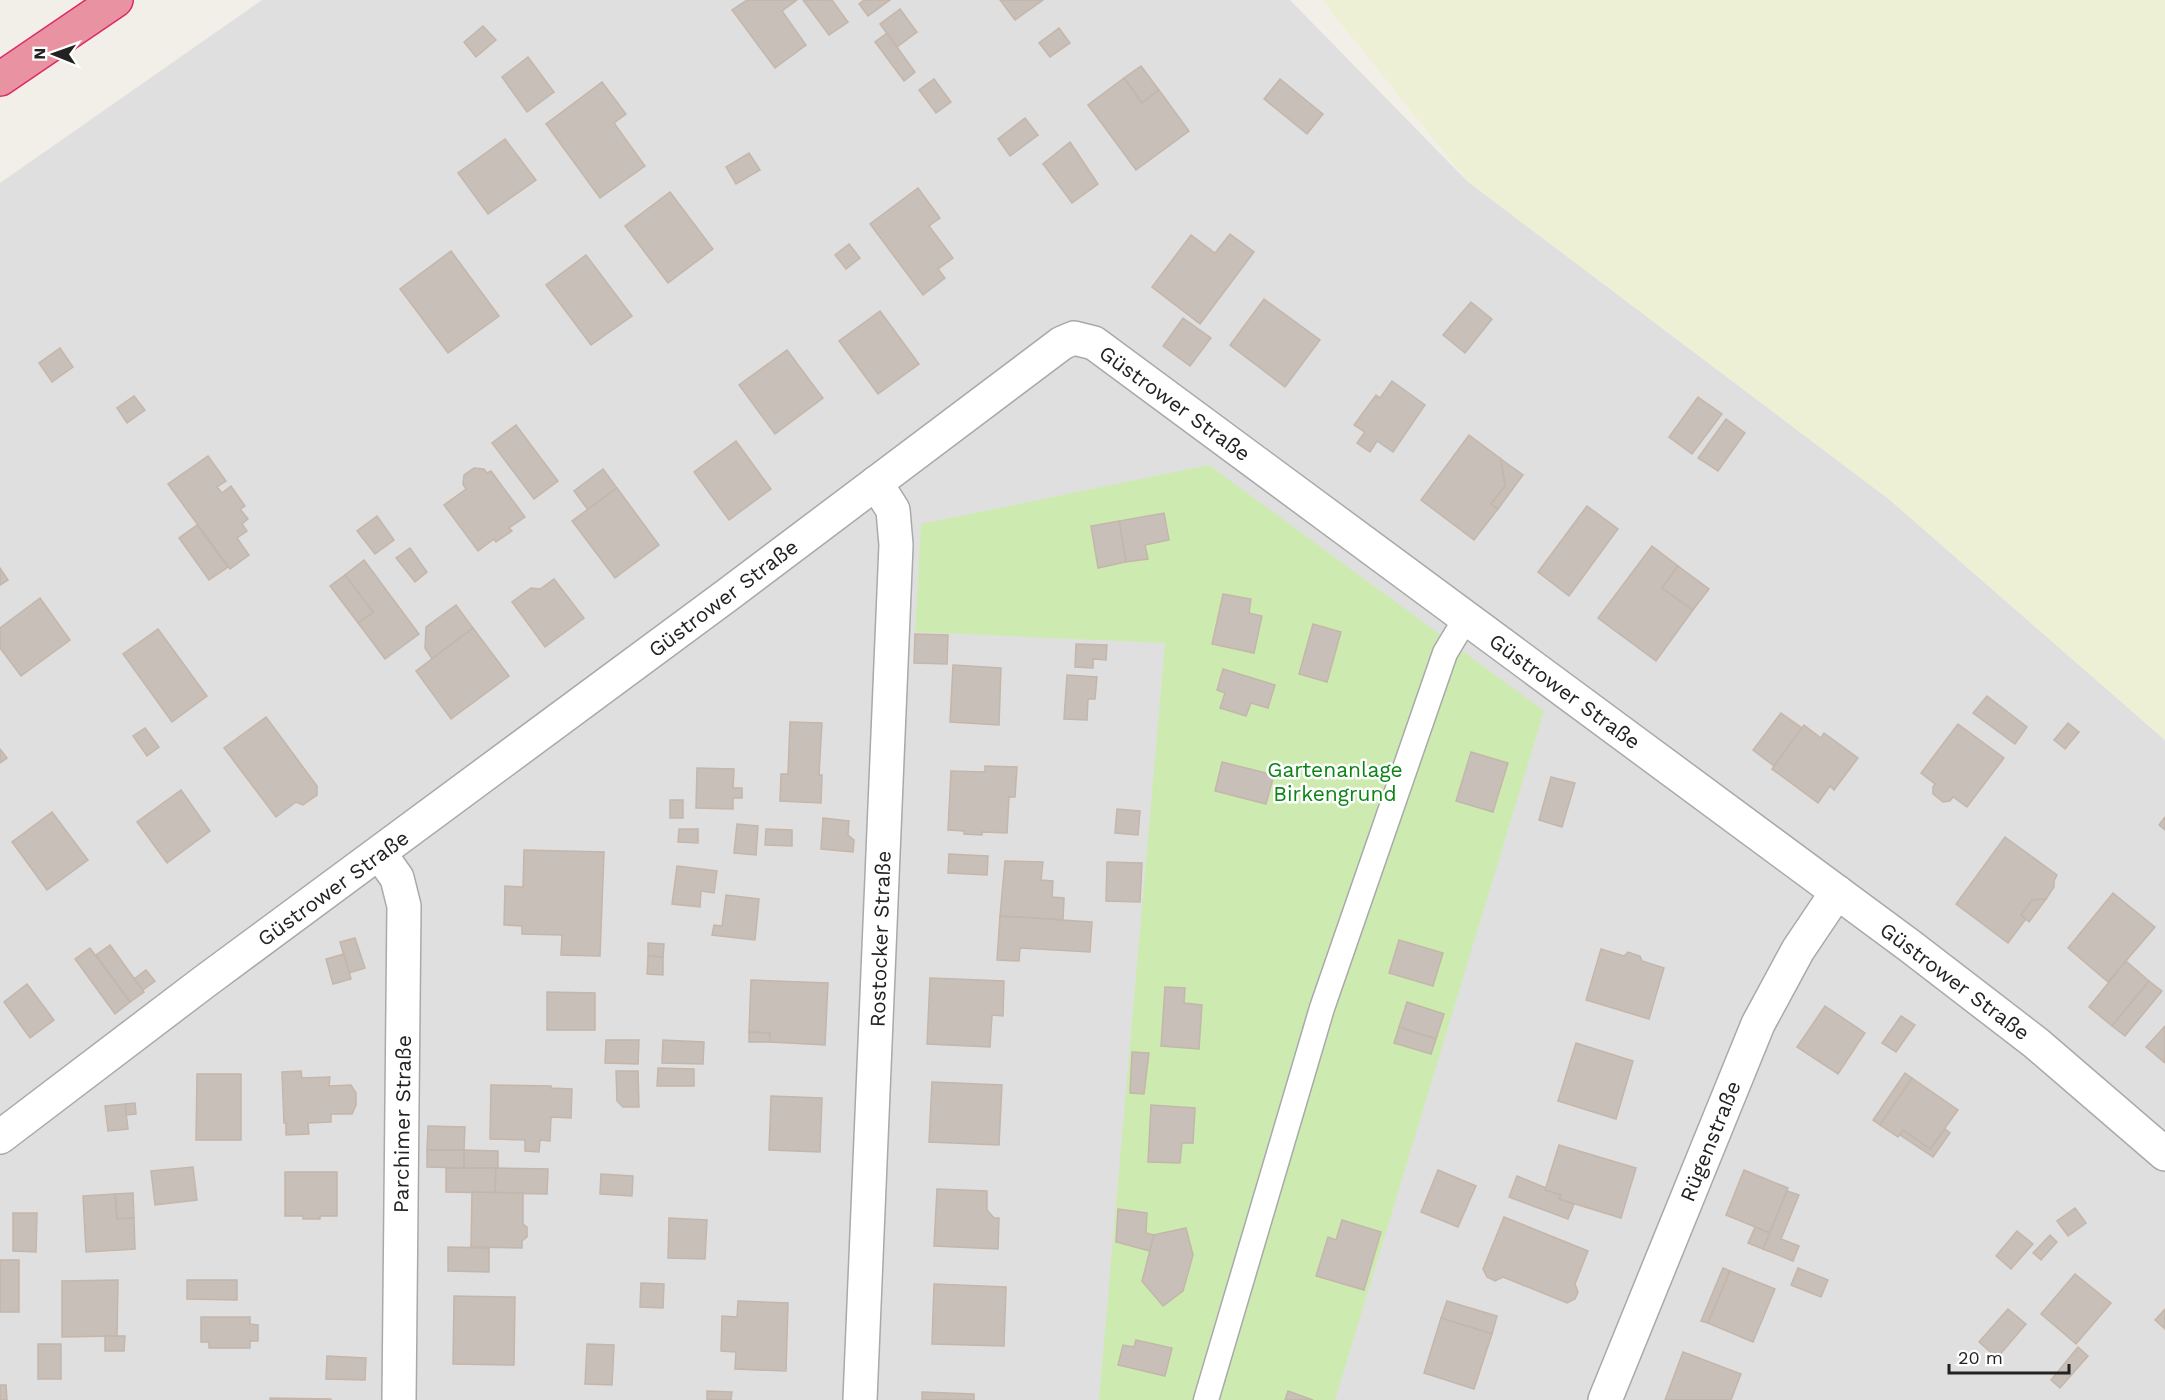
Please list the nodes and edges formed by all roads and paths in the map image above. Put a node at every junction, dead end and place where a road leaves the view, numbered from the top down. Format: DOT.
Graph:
graph roads {
  1 [pos="116,0"];
  2 [pos="0,79"];
  3 [pos="876,483"];
  4 [pos="1466,618"];
  5 [pos="380,854"];
  6 [pos="1837,892"];
  7 [pos="0,1137"];
  8 [pos="2165,1154"];
  9 [pos="399,1400"];
  10 [pos="860,1400"];
  11 [pos="1206,1400"];
  12 [pos="1605,1400"];
  1 -- 2 [label="highway"];
  3 -- 4 [label="street, Güstrower Straße"];
  3 -- 5 [label="street, Güstrower Straße"];
  3 -- 10 [label="street, Rostocker Straße"];
  4 -- 6 [label="street, Güstrower Straße"];
  4 -- 11 [label="lane"];
  5 -- 7 [label="street, Güstrower Straße"];
  5 -- 9 [label="street, Parchimer Straße"];
  6 -- 8 [label="street, Güstrower Straße"];
  6 -- 12 [label="street, Rügenstraße"];
}
